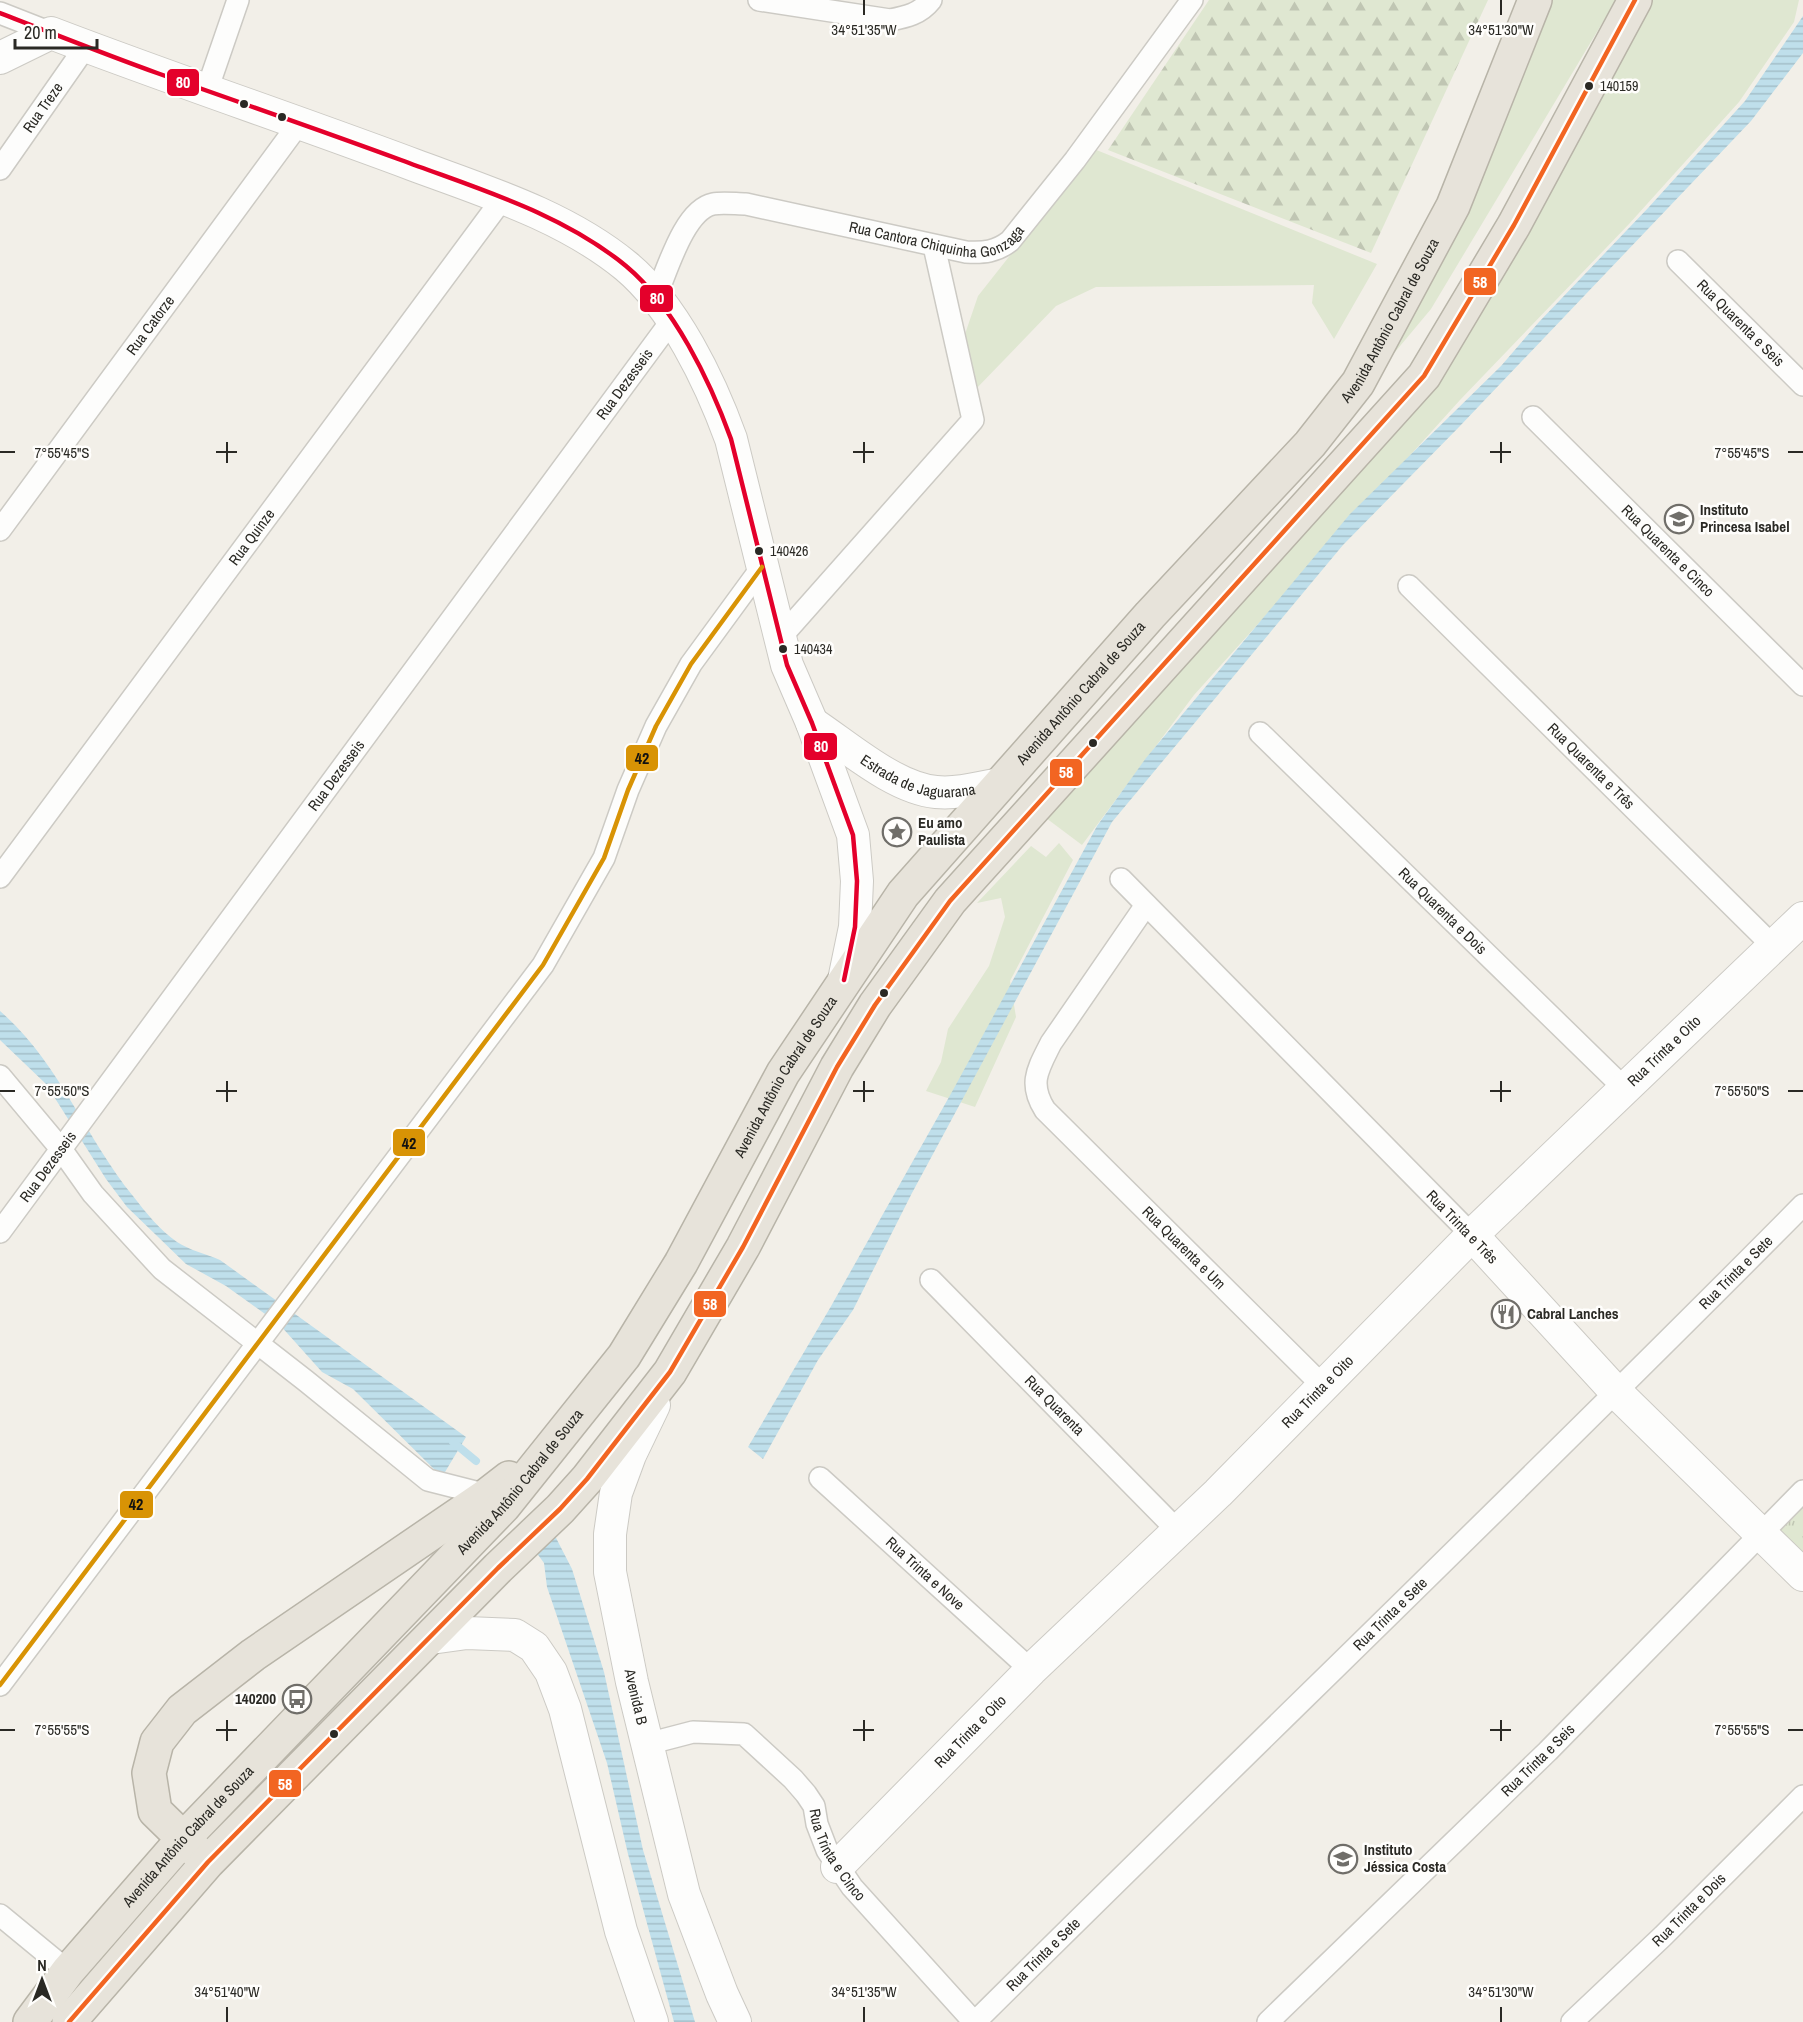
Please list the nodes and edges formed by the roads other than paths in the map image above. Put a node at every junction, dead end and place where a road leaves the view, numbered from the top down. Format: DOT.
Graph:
graph roads {
  1 [pos="238,0"];
  2 [pos="759,0"];
  3 [pos="931,0"];
  4 [pos="1192,0"];
  5 [pos="1535,0"];
  6 [pos="1635,0"];
  7 [pos="0,13"];
  8 [pos="51,33"];
  9 [pos="86,46"];
  10 [pos="0,58"];
  11 [pos="207,90"];
  12 [pos="300,122"];
  13 [pos="0,169"];
  14 [pos="503,198"];
  15 [pos="934,246"];
  16 [pos="1678,261"];
  17 [pos="664,308"];
  18 [pos="1803,385"];
  19 [pos="1533,417"];
  20 [pos="0,530"];
  21 [pos="762,567"];
  22 [pos="1409,586"];
  23 [pos="780,638"];
  24 [pos="1803,685"];
  25 [pos="812,723"];
  26 [pos="1260,733"];
  27 [pos="1000,784"];
  28 [pos="0,877"];
  29 [pos="1121,879"];
  30 [pos="1146,905"];
  31 [pos="1803,918"];
  32 [pos="1774,947"];
  33 [pos="844,980"];
  34 [pos="0,1076"];
  35 [pos="1625,1089"];
  36 [pos="66,1143"];
  37 [pos="1803,1205"];
  38 [pos="0,1232"];
  39 [pos="1472,1235"];
  40 [pos="930,1280"];
  41 [pos="261,1339"];
  42 [pos="670,1372"];
  43 [pos="1323,1386"];
  44 [pos="1617,1393"];
  45 [pos="820,1478"];
  46 [pos="1803,1491"];
  47 [pos="496,1501"];
  48 [pos="1178,1531"];
  49 [pos="1761,1533"];
  50 [pos="1803,1575"];
  51 [pos="431,1638"];
  52 [pos="1031,1670"];
  53 [pos="0,1685"];
  54 [pos="647,1744"];
  55 [pos="1803,1796"];
  56 [pos="183,1839"];
  57 [pos="208,1862"];
  58 [pos="837,1868"];
  59 [pos="0,1915"];
  60 [pos="68,1971"];
  61 [pos="30,2022"];
  62 [pos="69,2022"];
  63 [pos="652,2022"];
  64 [pos="735,2022"];
  65 [pos="975,2022"];
  66 [pos="1268,2022"];
  67 [pos="1572,2022"];
  1 -- 11 [label="street"];
  2 -- 3 [label="street"];
  4 -- 15 [label="street, Rua Cantora Chiquinha Gonzaga"];
  5 -- 27 [label="highway, Avenida Antônio Cabral de Souza"];
  6 -- 42 [label="highway, Avenida Antônio Cabral de Souza"];
  7 -- 8 [label="street"];
  8 -- 9 [label="street"];
  8 -- 10 [label="street"];
  9 -- 11 [label="street"];
  9 -- 13 [label="street, Rua Treze"];
  11 -- 12 [label="street"];
  12 -- 14 [label="street"];
  12 -- 20 [label="street, Rua Catorze"];
  14 -- 17 [label="street"];
  14 -- 28 [label="street, Rua Quinze"];
  15 -- 17 [label="street, Rua Cantora Chiquinha Gonzaga"];
  15 -- 23 [label="street"];
  16 -- 18 [label="street, Rua Quarenta e Seis"];
  17 -- 21 [label="street"];
  17 -- 36 [label="street, Rua Dezesseis"];
  19 -- 24 [label="street, Rua Quarenta e Cinco"];
  21 -- 23 [label="street"];
  21 -- 41 [label="street"];
  22 -- 32 [label="street, Rua Quarenta e Três"];
  23 -- 25 [label="street"];
  25 -- 27 [label="street, Estrada de Jaguarana"];
  25 -- 33 [label="street"];
  26 -- 35 [label="street, Rua Quarenta e Dois"];
  27 -- 33 [label="highway, Avenida Antônio Cabral de Souza"];
  29 -- 30 [label="street, Rua Trinta e Três"];
  30 -- 39 [label="street, Rua Trinta e Três"];
  30 -- 43 [label="street, Rua Quarenta e Um"];
  31 -- 32 [label="street, Rua Trinta e Oito"];
  32 -- 35 [label="street, Rua Trinta e Oito"];
  33 -- 47 [label="highway, Avenida Antônio Cabral de Souza"];
  34 -- 36 [label="street"];
  35 -- 39 [label="street, Rua Trinta e Oito"];
  36 -- 38 [label="street, Rua Dezesseis"];
  36 -- 41 [label="street"];
  37 -- 44 [label="street, Rua Trinta e Sete"];
  39 -- 43 [label="street, Rua Trinta e Oito"];
  39 -- 44 [label="street, Rua Trinta e Três"];
  40 -- 48 [label="street, Rua Quarenta"];
  41 -- 47 [label="street"];
  41 -- 53 [label="street"];
  42 -- 51 [label="highway, Avenida Antônio Cabral de Souza"];
  42 -- 54 [label="street, Avenida B"];
  43 -- 48 [label="street, Rua Trinta e Oito"];
  44 -- 49 [label="street, Rua Trinta e Três"];
  44 -- 65 [label="street, Rua Trinta e Sete"];
  45 -- 52 [label="street, Rua Trinta e Nove"];
  46 -- 49 [label="street, Rua Trinta e Seis"];
  47 -- 56 [label="highway, Avenida Antônio Cabral de Souza"];
  47 -- 56 [label="highway"];
  48 -- 52 [label="street, Rua Trinta e Oito"];
  49 -- 50 [label="street, Rua Trinta e Três"];
  49 -- 66 [label="street, Rua Trinta e Seis"];
  51 -- 57 [label="highway, Avenida Antônio Cabral de Souza"];
  51 -- 63 [label="street"];
  52 -- 58 [label="street, Rua Trinta e Oito"];
  54 -- 58 [label="street, Rua Trinta e Cinco"];
  54 -- 64 [label="street, Avenida B"];
  55 -- 67 [label="street, Rua Trinta e Dois"];
  56 -- 57 [label="highway"];
  56 -- 60 [label="highway, Avenida Antônio Cabral de Souza"];
  57 -- 62 [label="highway, Avenida Antônio Cabral de Souza"];
  58 -- 65 [label="street, Rua Trinta e Cinco"];
  59 -- 60 [label="street"];
  60 -- 61 [label="highway, Avenida Antônio Cabral de Souza"];
}
